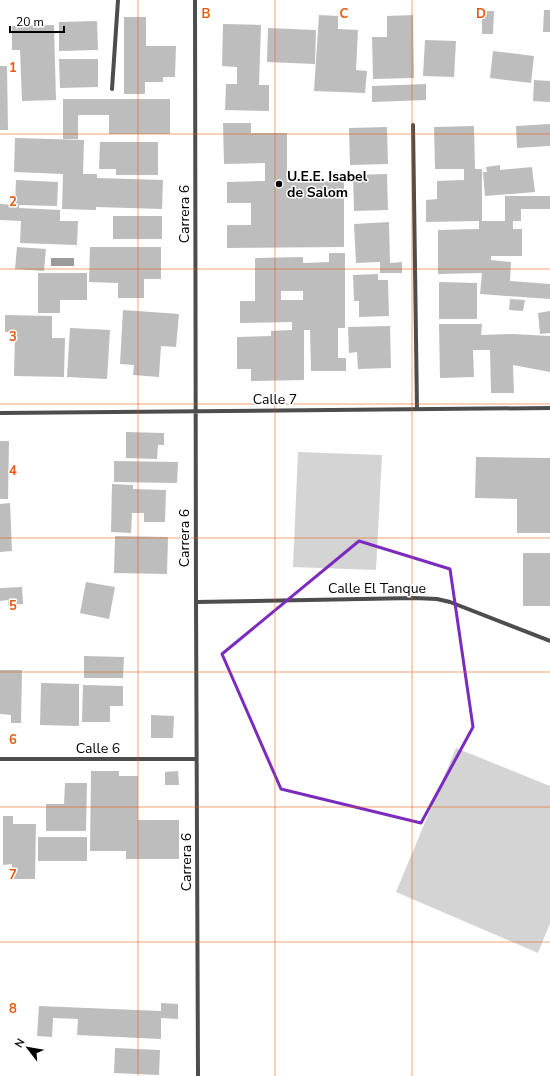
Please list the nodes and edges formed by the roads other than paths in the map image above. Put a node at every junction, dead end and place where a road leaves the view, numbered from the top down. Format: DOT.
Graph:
graph roads {
  1 [pos="118,0"];
  2 [pos="195,0"];
  3 [pos="112,89"];
  4 [pos="413,125"];
  5 [pos="550,408"];
  6 [pos="417,409"];
  7 [pos="195,411"];
  8 [pos="0,413"];
  9 [pos="196,602"];
  10 [pos="550,641"];
  11 [pos="0,759"];
  12 [pos="196,759"];
  13 [pos="198,1076"];
  1 -- 3 [label="street"];
  2 -- 7 [label="street, Carrera 6"];
  4 -- 6 [label="street"];
  5 -- 6 [label="street, Calle 7"];
  6 -- 7 [label="street, Calle 7"];
  7 -- 8 [label="street, Calle 7"];
  7 -- 9 [label="street, Carrera 6"];
  9 -- 10 [label="street, Calle El Tanque"];
  9 -- 12 [label="street, Carrera 6"];
  11 -- 12 [label="street, Calle 6"];
  12 -- 13 [label="street, Carrera 6"];
}
